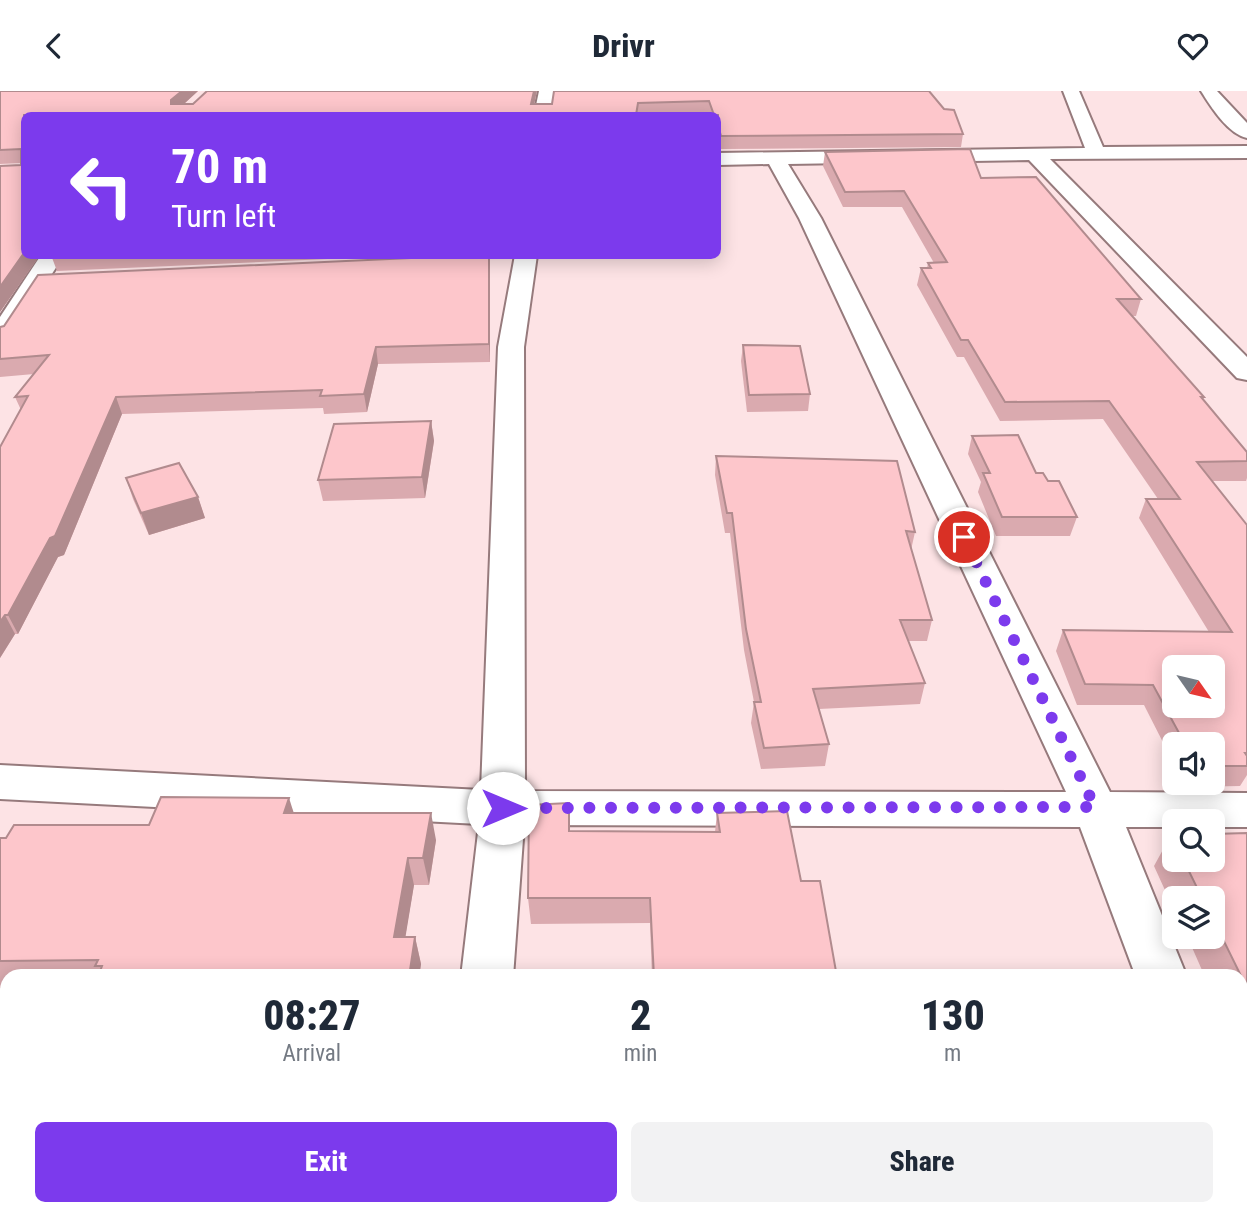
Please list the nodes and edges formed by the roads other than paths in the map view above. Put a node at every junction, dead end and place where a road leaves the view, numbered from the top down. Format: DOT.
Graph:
graph roads {
  1 [pos="547,91"];
  2 [pos="1052,91"];
  3 [pos="1071,91"];
  4 [pos="1209,91"];
  5 [pos="543,112"];
  6 [pos="1247,133"];
  7 [pos="1247,152"];
  8 [pos="1096,153"];
  9 [pos="1034,154"];
  10 [pos="721,159"];
  11 [pos="776,160"];
  12 [pos="50,259"];
  13 [pos="517,259"];
  14 [pos="60,281"];
  15 [pos="35,282"];
  16 [pos="0,336"];
  17 [pos="1247,372"];
  18 [pos="0,782"];
  19 [pos="1095,807"];
  20 [pos="503,808"];
  21 [pos="1247,810"];
  22 [pos="488,969"];
  23 [pos="1159,969"];
  1 -- 5 [label="street"];
  2 -- 3 [label="street"];
  3 -- 8 [label="street"];
  4 -- 6 [label="street"];
  7 -- 8 [label="street"];
  8 -- 9 [label="street"];
  9 -- 11 [label="street"];
  9 -- 17 [label="street"];
  10 -- 11 [label="street"];
  11 -- 19 [label="street"];
  12 -- 15 [label="street"];
  13 -- 20 [label="street"];
  14 -- 15 [label="street"];
  15 -- 16 [label="street"];
  18 -- 20 [label="street"];
  19 -- 20 [label="street"];
  19 -- 21 [label="street"];
  19 -- 23 [label="street"];
  20 -- 22 [label="street"];
}
